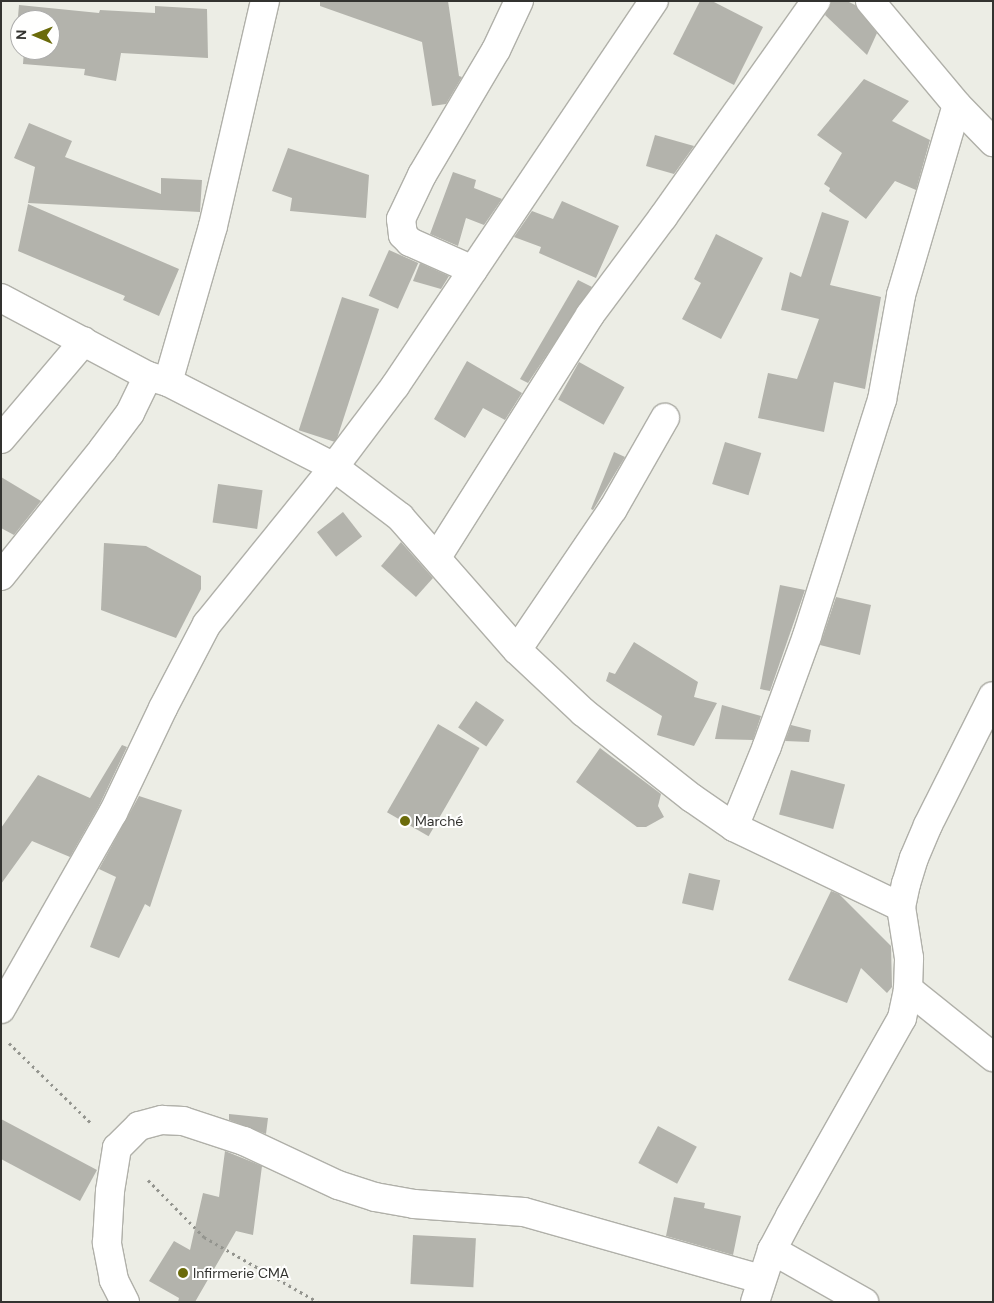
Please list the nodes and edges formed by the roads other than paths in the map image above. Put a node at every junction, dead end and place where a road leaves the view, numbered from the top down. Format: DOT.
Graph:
graph roads {
  1 [pos="265,1"];
  2 [pos="519,1"];
  3 [pos="654,1"];
  4 [pos="816,1"];
  5 [pos="870,1"];
  6 [pos="957,104"];
  7 [pos="993,142"];
  8 [pos="473,270"];
  9 [pos="1,298"];
  10 [pos="84,341"];
  11 [pos="158,379"];
  12 [pos="665,418"];
  13 [pos="1,440"];
  14 [pos="334,467"];
  15 [pos="436,557"];
  16 [pos="1,576"];
  17 [pos="517,650"];
  18 [pos="993,696"];
  19 [pos="734,827"];
  20 [pos="901,907"];
  21 [pos="908,989"];
  22 [pos="1,1009"];
  23 [pos="993,1057"];
  24 [pos="772,1250"];
  25 [pos="758,1290"];
  26 [pos="124,1302"];
  27 [pos="864,1302"];
  1 -- 11 [label="street"];
  2 -- 8 [label="street"];
  3 -- 8 [label="street"];
  4 -- 15 [label="street"];
  5 -- 6 [label="street"];
  6 -- 7 [label="street"];
  6 -- 19 [label="street"];
  8 -- 14 [label="street"];
  9 -- 10 [label="street"];
  10 -- 11 [label="street"];
  10 -- 13 [label="street"];
  11 -- 14 [label="street"];
  11 -- 16 [label="street"];
  12 -- 17 [label="street"];
  14 -- 15 [label="street"];
  14 -- 22 [label="street"];
  15 -- 17 [label="street"];
  17 -- 19 [label="street"];
  18 -- 20 [label="street"];
  19 -- 20 [label="street"];
  20 -- 21 [label="street"];
  21 -- 23 [label="street"];
  21 -- 24 [label="street"];
  24 -- 25 [label="street"];
  24 -- 27 [label="street"];
  25 -- 26 [label="street"];
}
